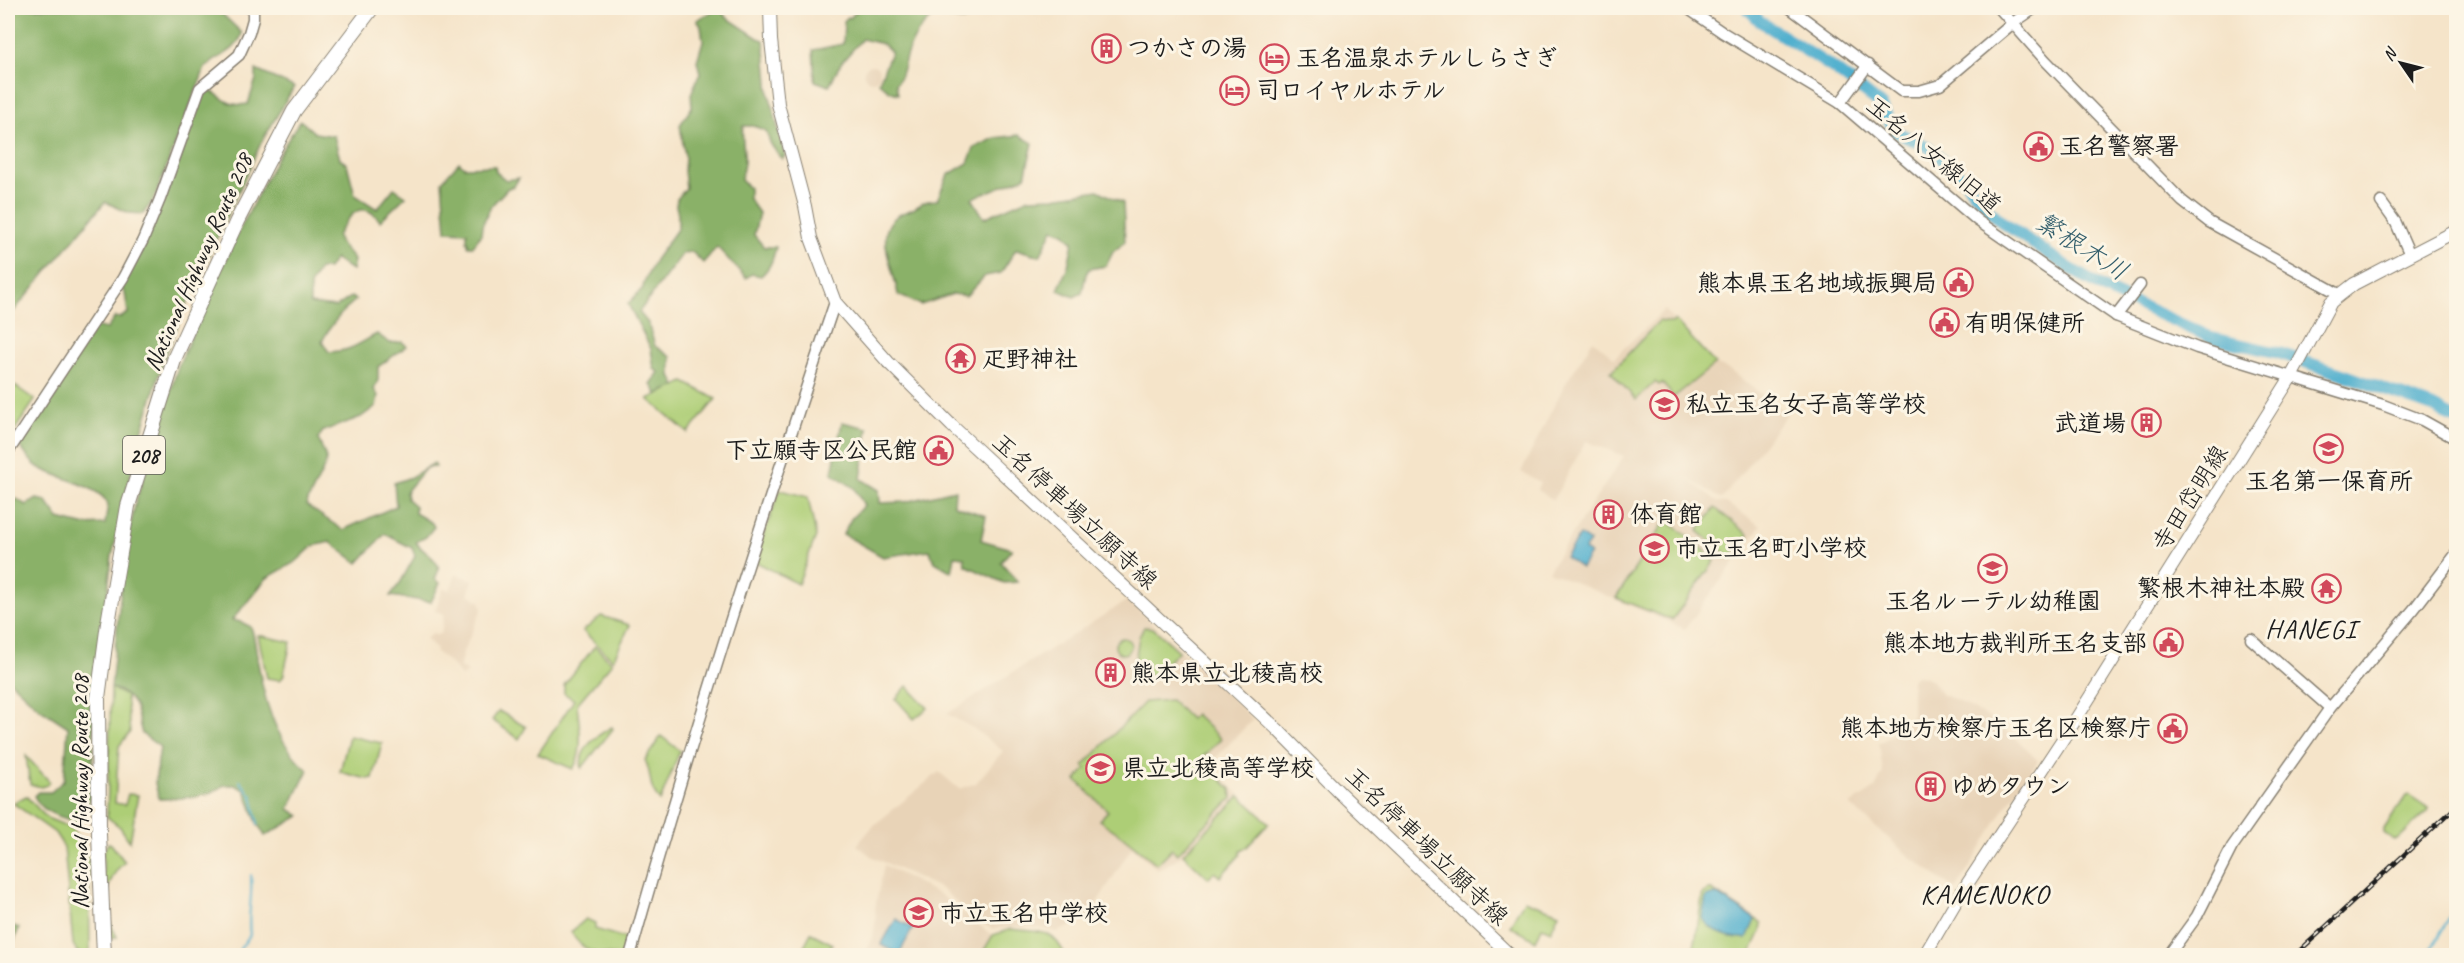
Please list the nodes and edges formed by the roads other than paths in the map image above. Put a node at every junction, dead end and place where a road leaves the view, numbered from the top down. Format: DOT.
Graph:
graph roads {
  1 [pos="252,8"];
  2 [pos="372,8"];
  3 [pos="770,8"];
  4 [pos="1687,8"];
  5 [pos="1790,8"];
  6 [pos="1999,8"];
  7 [pos="2035,8"];
  8 [pos="2013,23"];
  9 [pos="1867,66"];
  10 [pos="1842,100"];
  11 [pos="2381,202"];
  12 [pos="2457,231"];
  13 [pos="2410,255"];
  14 [pos="2140,285"];
  15 [pos="2339,294"];
  16 [pos="835,302"];
  17 [pos="2116,316"];
  18 [pos="2292,375"];
  19 [pos="2457,439"];
  20 [pos="8,452"];
  21 [pos="2457,554"];
  22 [pos="2251,639"];
  23 [pos="2330,708"];
  24 [pos="104,956"];
  25 [pos="630,956"];
  26 [pos="1511,956"];
  27 [pos="1924,956"];
  28 [pos="2168,956"];
  1 -- 20 [label="street"];
  2 -- 24 [label="highway, National Highway Route 208 / 208"];
  3 -- 16 [label="main road, 玉名停車場立願寺線"];
  4 -- 10 [label="street"];
  5 -- 9 [label="street, 玉名八女線旧道"];
  6 -- 8 [label="street"];
  7 -- 8 [label="street"];
  8 -- 9 [label="street"];
  8 -- 15 [label="street"];
  9 -- 10 [label="street, 玉名八女線旧道"];
  10 -- 17 [label="street, 玉名八女線旧道"];
  11 -- 13 [label="street"];
  12 -- 13 [label="main road, 寺田岱明線"];
  13 -- 15 [label="main road, 寺田岱明線"];
  14 -- 17 [label="street"];
  15 -- 18 [label="main road, 寺田岱明線"];
  16 -- 25 [label="street"];
  16 -- 26 [label="main road, 玉名停車場立願寺線"];
  17 -- 18 [label="street, 玉名八女線旧道"];
  18 -- 19 [label="street, 玉名八女線旧道"];
  18 -- 27 [label="main road, 寺田岱明線"];
  21 -- 23 [label="street"];
  22 -- 23 [label="street"];
  23 -- 28 [label="street"];
}
